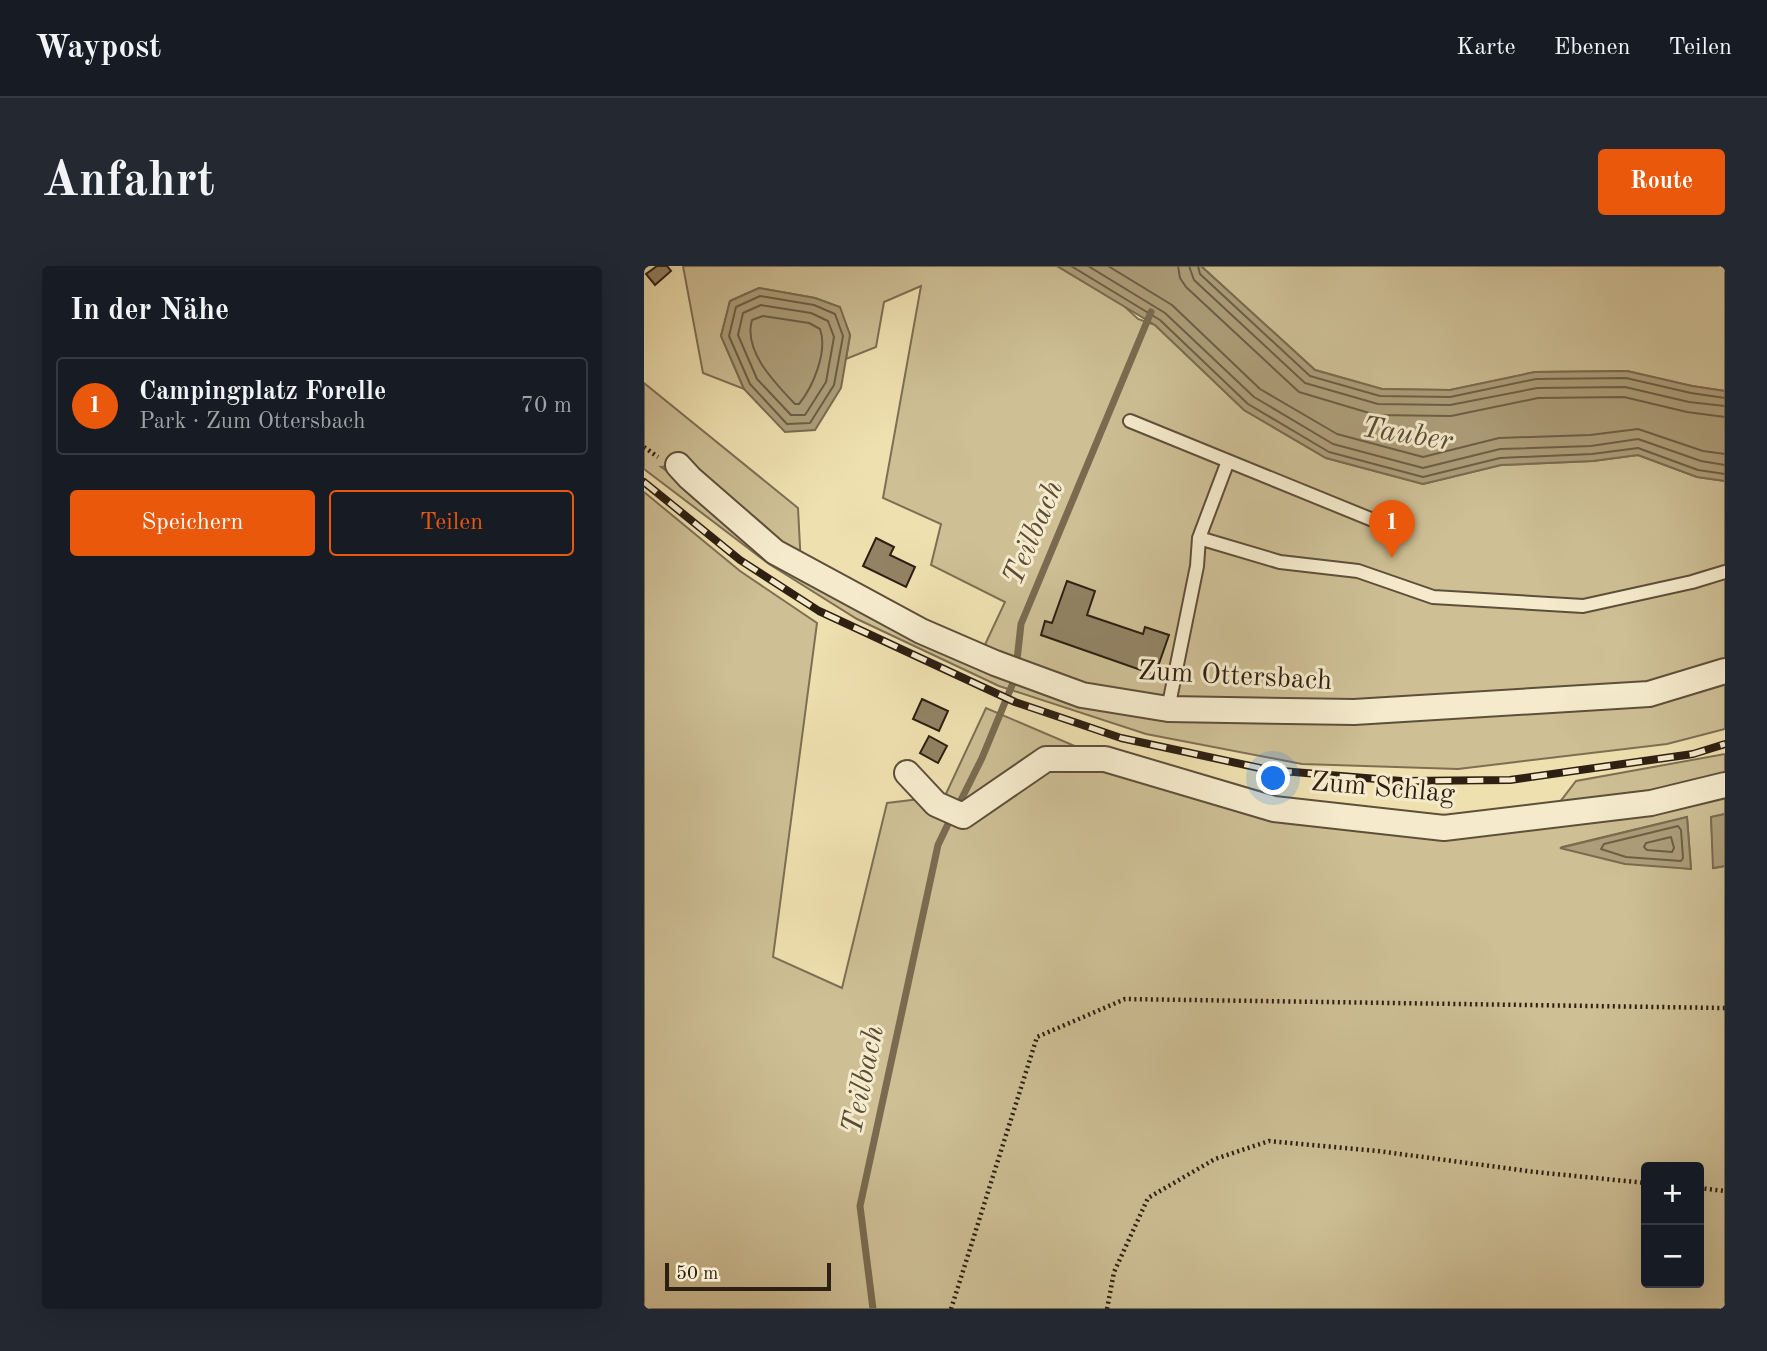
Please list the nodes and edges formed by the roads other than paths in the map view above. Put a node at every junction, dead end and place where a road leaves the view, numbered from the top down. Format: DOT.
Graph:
graph roads {
  1 [pos="1130,421"];
  2 [pos="1228,461"];
  3 [pos="678,465"];
  4 [pos="1395,529"];
  5 [pos="1199,538"];
  6 [pos="1725,572"];
  7 [pos="1725,671"];
  8 [pos="1168,709"];
  9 [pos="907,773"];
  10 [pos="1725,785"];
  1 -- 2 [label="lane"];
  2 -- 4 [label="lane"];
  2 -- 5 [label="lane"];
  3 -- 8 [label="street, Zum Ottersbach"];
  5 -- 6 [label="lane"];
  5 -- 8 [label="lane"];
  7 -- 8 [label="street, Zum Ottersbach"];
  9 -- 10 [label="street, Zum Schlag"];
}
